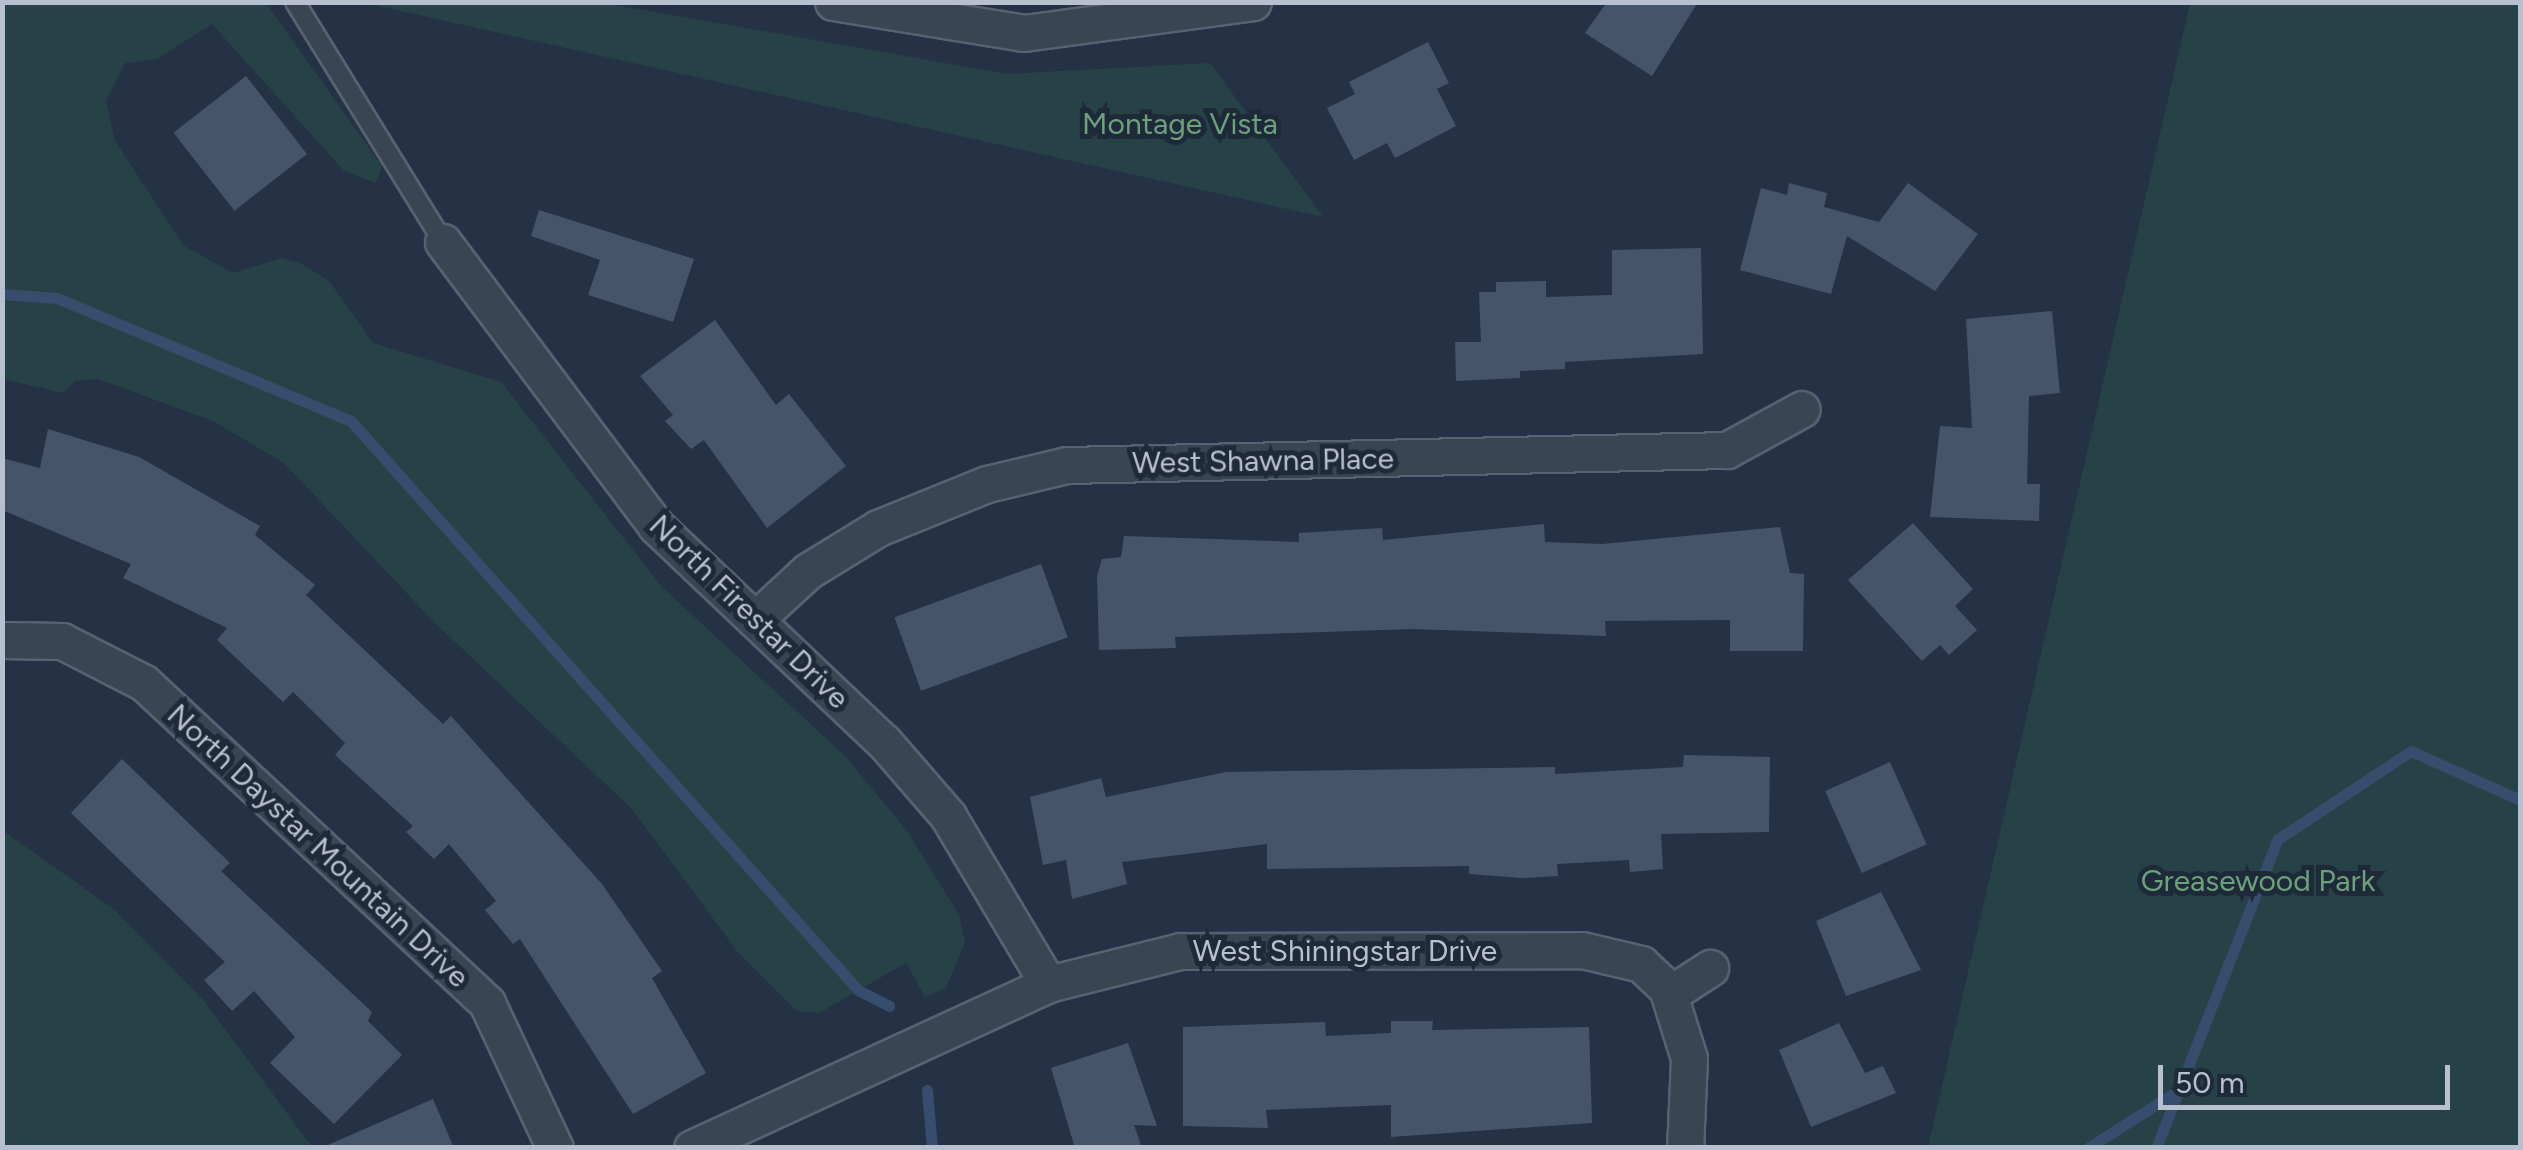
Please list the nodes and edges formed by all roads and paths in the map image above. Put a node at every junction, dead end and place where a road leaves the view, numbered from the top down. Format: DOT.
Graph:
graph roads {
  1 [pos="295,2"];
  2 [pos="834,2"];
  3 [pos="1253,2"];
  4 [pos="443,242"];
  5 [pos="1802,409"];
  6 [pos="755,620"];
  7 [pos="2,640"];
  8 [pos="1710,968"];
  9 [pos="1048,984"];
  10 [pos="1668,991"];
  11 [pos="555,1148"];
  12 [pos="692,1148"];
  13 [pos="1686,1148"];
  1 -- 4 [label="lane"];
  2 -- 3 [label="street"];
  4 -- 6 [label="street, North Firestar Drive"];
  5 -- 6 [label="street, West Shawna Place"];
  6 -- 9 [label="street, North Firestar Drive"];
  7 -- 11 [label="street, North Daystar Mountain Drive"];
  8 -- 10 [label="street"];
  9 -- 10 [label="street, West Shiningstar Drive"];
  9 -- 12 [label="street, West Shiningstar Drive"];
  10 -- 13 [label="street"];
}
